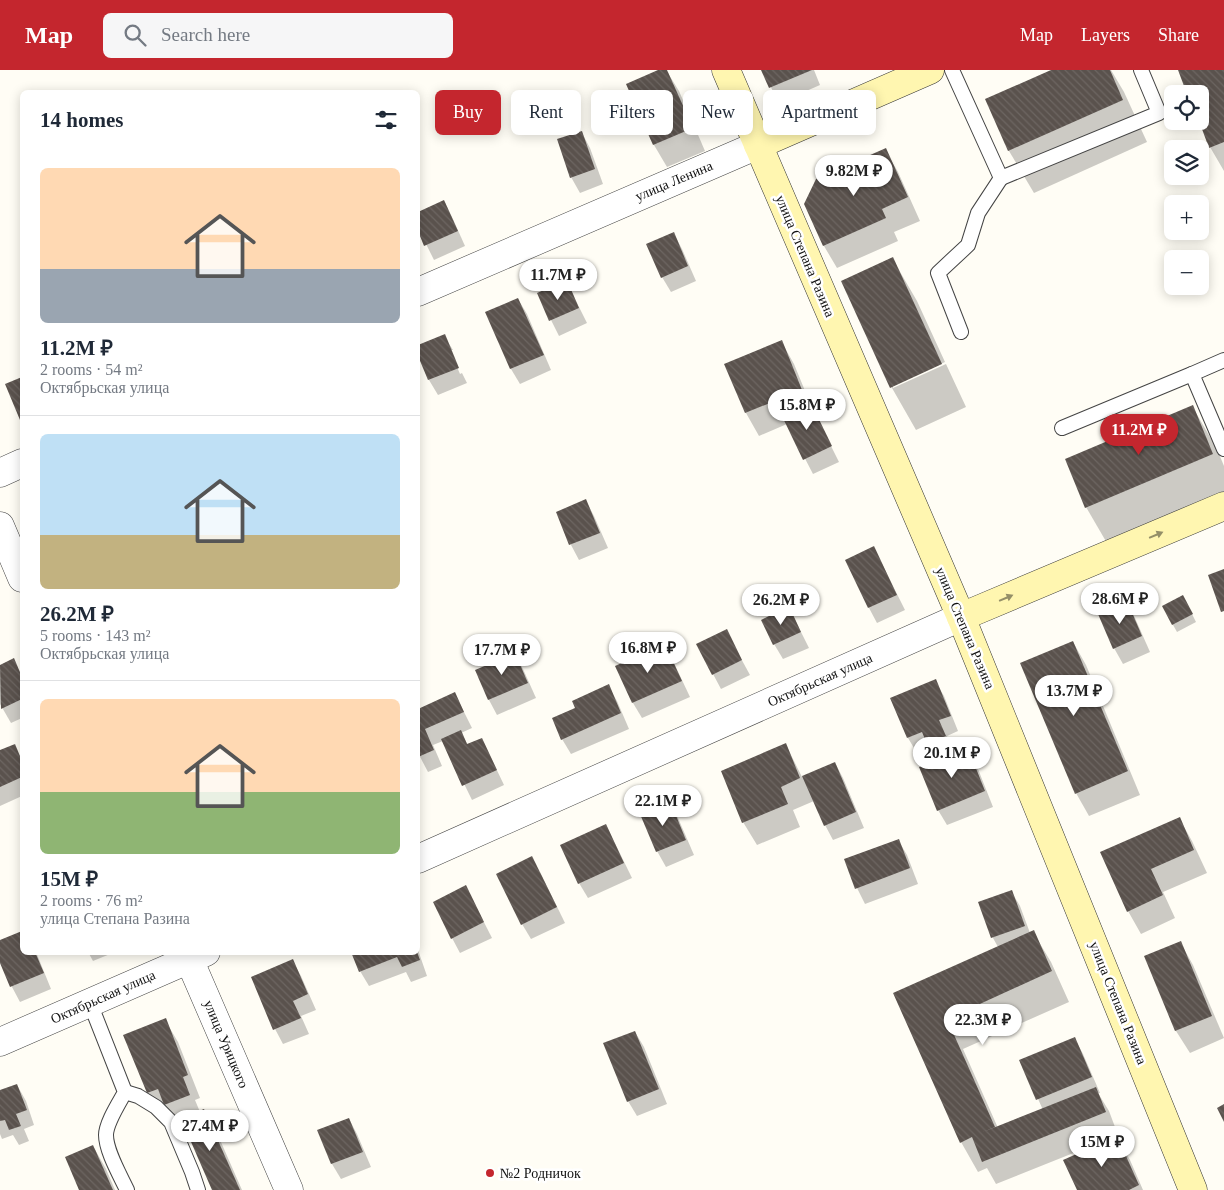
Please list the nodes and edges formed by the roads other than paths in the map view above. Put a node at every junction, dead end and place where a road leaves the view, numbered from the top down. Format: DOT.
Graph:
graph roads {
  1 [pos="726,70"];
  2 [pos="930,70"];
  3 [pos="952,70"];
  4 [pos="1141,70"];
  5 [pos="758,145"];
  6 [pos="1001,178"];
  7 [pos="420,291"];
  8 [pos="961,332"];
  9 [pos="1224,360"];
  10 [pos="1192,374"];
  11 [pos="1062,428"];
  12 [pos="1224,449"];
  13 [pos="20,464"];
  14 [pos="0,473"];
  15 [pos="1224,506"];
  16 [pos="0,526"];
  17 [pos="20,573"];
  18 [pos="961,617"];
  19 [pos="420,858"];
  20 [pos="194,955"];
  21 [pos="90,1003"];
  22 [pos="0,1042"];
  23 [pos="125,1092"];
  24 [pos="127,1190"];
  25 [pos="198,1190"];
  26 [pos="289,1190"];
  27 [pos="1193,1190"];
  1 -- 5 [label="main road, улица Степана Разина"];
  2 -- 5 [label="main road, улица Ленина"];
  3 -- 6 [label="lane"];
  4 -- 6 [label="lane"];
  5 -- 7 [label="street, улица Ленина"];
  5 -- 18 [label="main road, улица Степана Разина"];
  6 -- 8 [label="lane"];
  9 -- 10 [label="lane"];
  10 -- 11 [label="lane"];
  10 -- 12 [label="lane"];
  13 -- 14 [label="street"];
  18 -- 15 [label="main road, Октябрьская улица, one-way"];
  16 -- 17 [label="street"];
  18 -- 19 [label="street, Октябрьская улица"];
  18 -- 27 [label="main road, улица Степана Разина"];
  20 -- 21 [label="street, Октябрьская улица"];
  20 -- 26 [label="street, улица Урицкого"];
  21 -- 22 [label="street, Октябрьская улица"];
  21 -- 23 [label="lane"];
  23 -- 24 [label="lane"];
  23 -- 25 [label="lane"];
}
